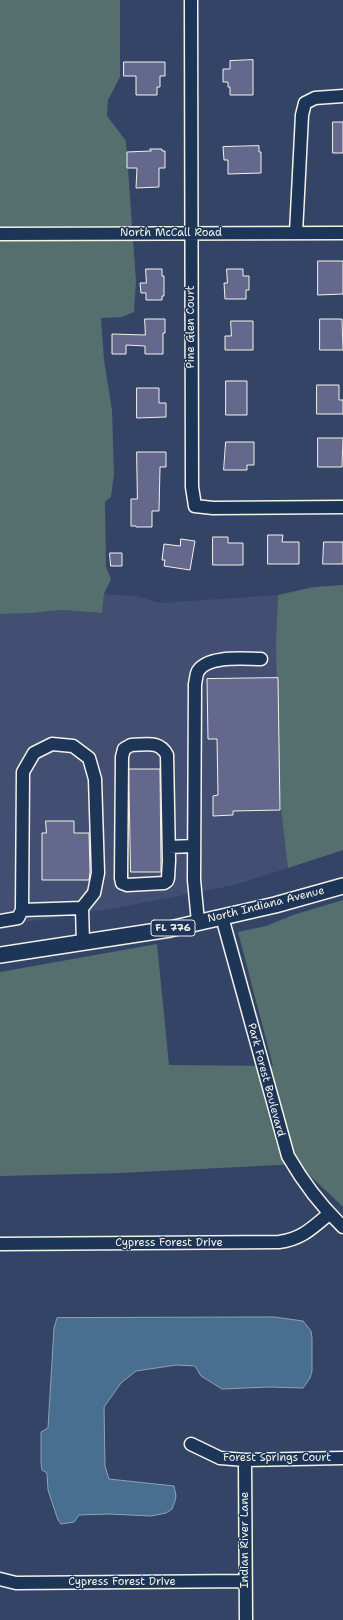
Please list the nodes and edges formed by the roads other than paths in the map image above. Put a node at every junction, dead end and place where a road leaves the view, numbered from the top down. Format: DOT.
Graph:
graph roads {
  1 [pos="191,0"];
  2 [pos="343,96"];
  3 [pos="191,233"];
  4 [pos="296,233"];
  5 [pos="343,233"];
  6 [pos="0,234"];
  7 [pos="343,507"];
  8 [pos="261,659"];
  9 [pos="194,846"];
  10 [pos="169,847"];
  11 [pos="343,886"];
  12 [pos="82,908"];
  13 [pos="22,910"];
  14 [pos="222,917"];
  15 [pos="0,921"];
  16 [pos="198,922"];
  17 [pos="83,943"];
  18 [pos="0,955"];
  19 [pos="329,1214"];
  20 [pos="343,1226"];
  21 [pos="0,1244"];
  22 [pos="191,1444"];
  23 [pos="343,1458"];
  24 [pos="245,1460"];
  25 [pos="0,1579"];
  26 [pos="245,1582"];
  27 [pos="246,1620"];
  1 -- 3 [label="street, Pine Glen Court"];
  2 -- 4 [label="street"];
  3 -- 4 [label="street, North McCall Road"];
  3 -- 6 [label="street, North McCall Road"];
  3 -- 7 [label="street, Pine Glen Court"];
  4 -- 5 [label="street, North McCall Road"];
  8 -- 9 [label="street"];
  9 -- 10 [label="street"];
  9 -- 16 [label="street"];
  10 -- 10 [label="street"];
  11 -- 14 [label="main road, North Indiana Avenue / FL 776"];
  12 -- 13 [label="street"];
  12 -- 13 [label="street"];
  12 -- 17 [label="street"];
  13 -- 15 [label="street"];
  14 -- 16 [label="main road, North Indiana Avenue / FL 776"];
  14 -- 19 [label="street, Park Forest Boulevard"];
  16 -- 17 [label="main road, North Indiana Avenue / FL 776"];
  17 -- 18 [label="main road, North Indiana Avenue / FL 776"];
  19 -- 20 [label="street, Park Forest Boulevard"];
  19 -- 21 [label="street, Cypress Forest Drive"];
  22 -- 24 [label="street, Forest Springs Court"];
  23 -- 24 [label="street, Forest Springs Court"];
  24 -- 26 [label="street, Indian River Lane"];
  25 -- 26 [label="street, Cypress Forest Drive"];
  26 -- 27 [label="street, Indian River Lane"];
}
